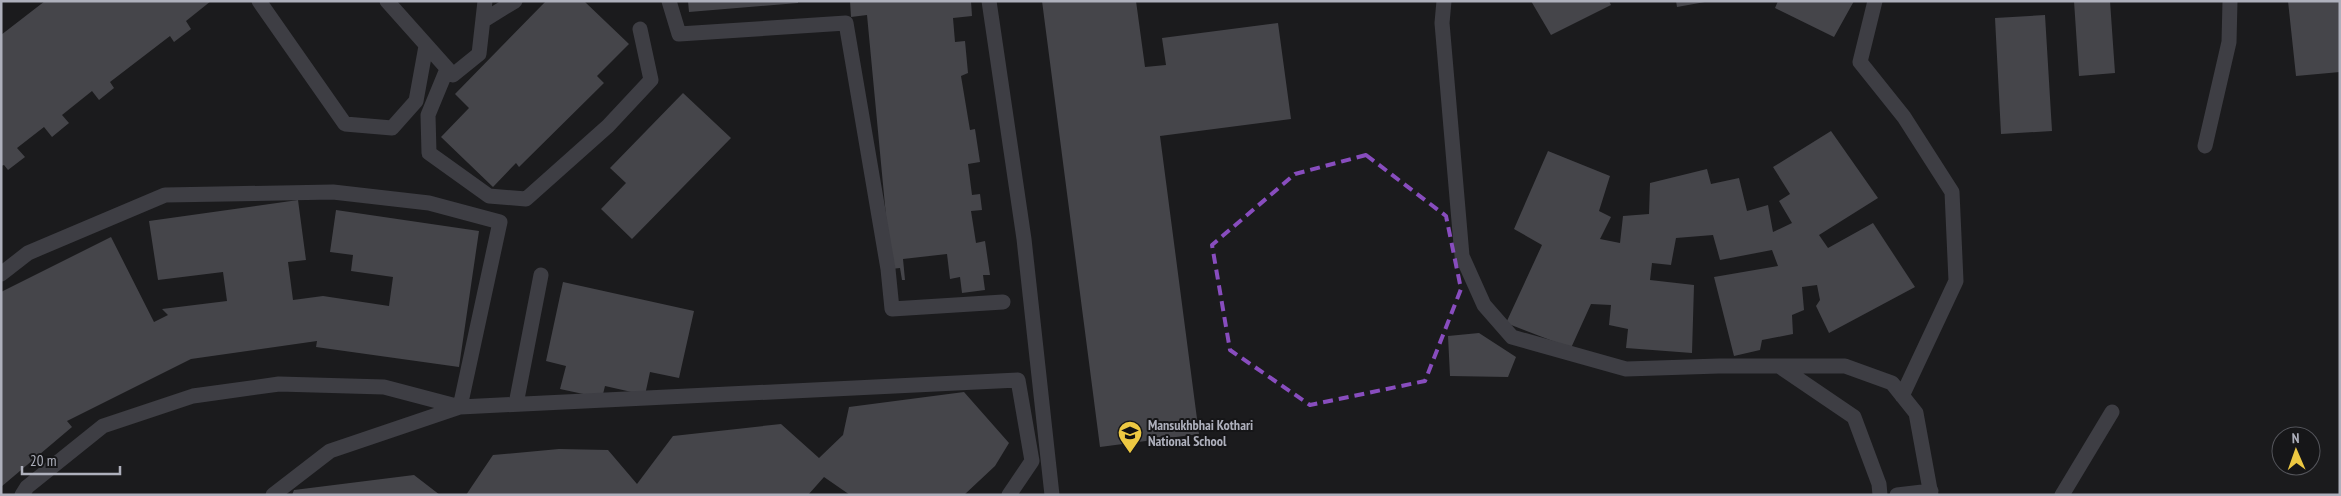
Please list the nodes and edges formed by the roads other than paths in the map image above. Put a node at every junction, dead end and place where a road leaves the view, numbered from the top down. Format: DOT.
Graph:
graph roads {
  1 [pos="259,1"];
  2 [pos="387,1"];
  3 [pos="485,1"];
  4 [pos="516,1"];
  5 [pos="669,1"];
  6 [pos="989,1"];
  7 [pos="1444,1"];
  8 [pos="1875,1"];
  9 [pos="2230,1"];
  10 [pos="484,20"];
  11 [pos="640,29"];
  12 [pos="426,46"];
  13 [pos="447,69"];
  14 [pos="2205,146"];
  15 [pos="1,274"];
  16 [pos="541,274"];
  17 [pos="1003,302"];
  18 [pos="1778,366"];
  19 [pos="1902,396"];
  20 [pos="516,404"];
  21 [pos="460,407"];
  22 [pos="2112,412"];
  23 [pos="1931,493"];
  24 [pos="22,495"];
  25 [pos="273,495"];
  26 [pos="1009,495"];
  27 [pos="1052,495"];
  28 [pos="1880,495"];
  29 [pos="1897,495"];
  30 [pos="2062,495"];
  1 -- 12 [label="street"];
  2 -- 12 [label="street"];
  3 -- 10 [label="street"];
  4 -- 10 [label="street"];
  5 -- 17 [label="street"];
  6 -- 27 [label="street"];
  7 -- 18 [label="street"];
  8 -- 19 [label="street"];
  9 -- 14 [label="street"];
  10 -- 13 [label="street"];
  11 -- 13 [label="street"];
  12 -- 13 [label="street"];
  15 -- 21 [label="street"];
  16 -- 20 [label="street"];
  18 -- 19 [label="street"];
  18 -- 28 [label="street"];
  19 -- 23 [label="street"];
  20 -- 21 [label="street"];
  20 -- 26 [label="street"];
  21 -- 24 [label="street"];
  21 -- 25 [label="street"];
  22 -- 30 [label="street"];
  23 -- 29 [label="street"];
}
